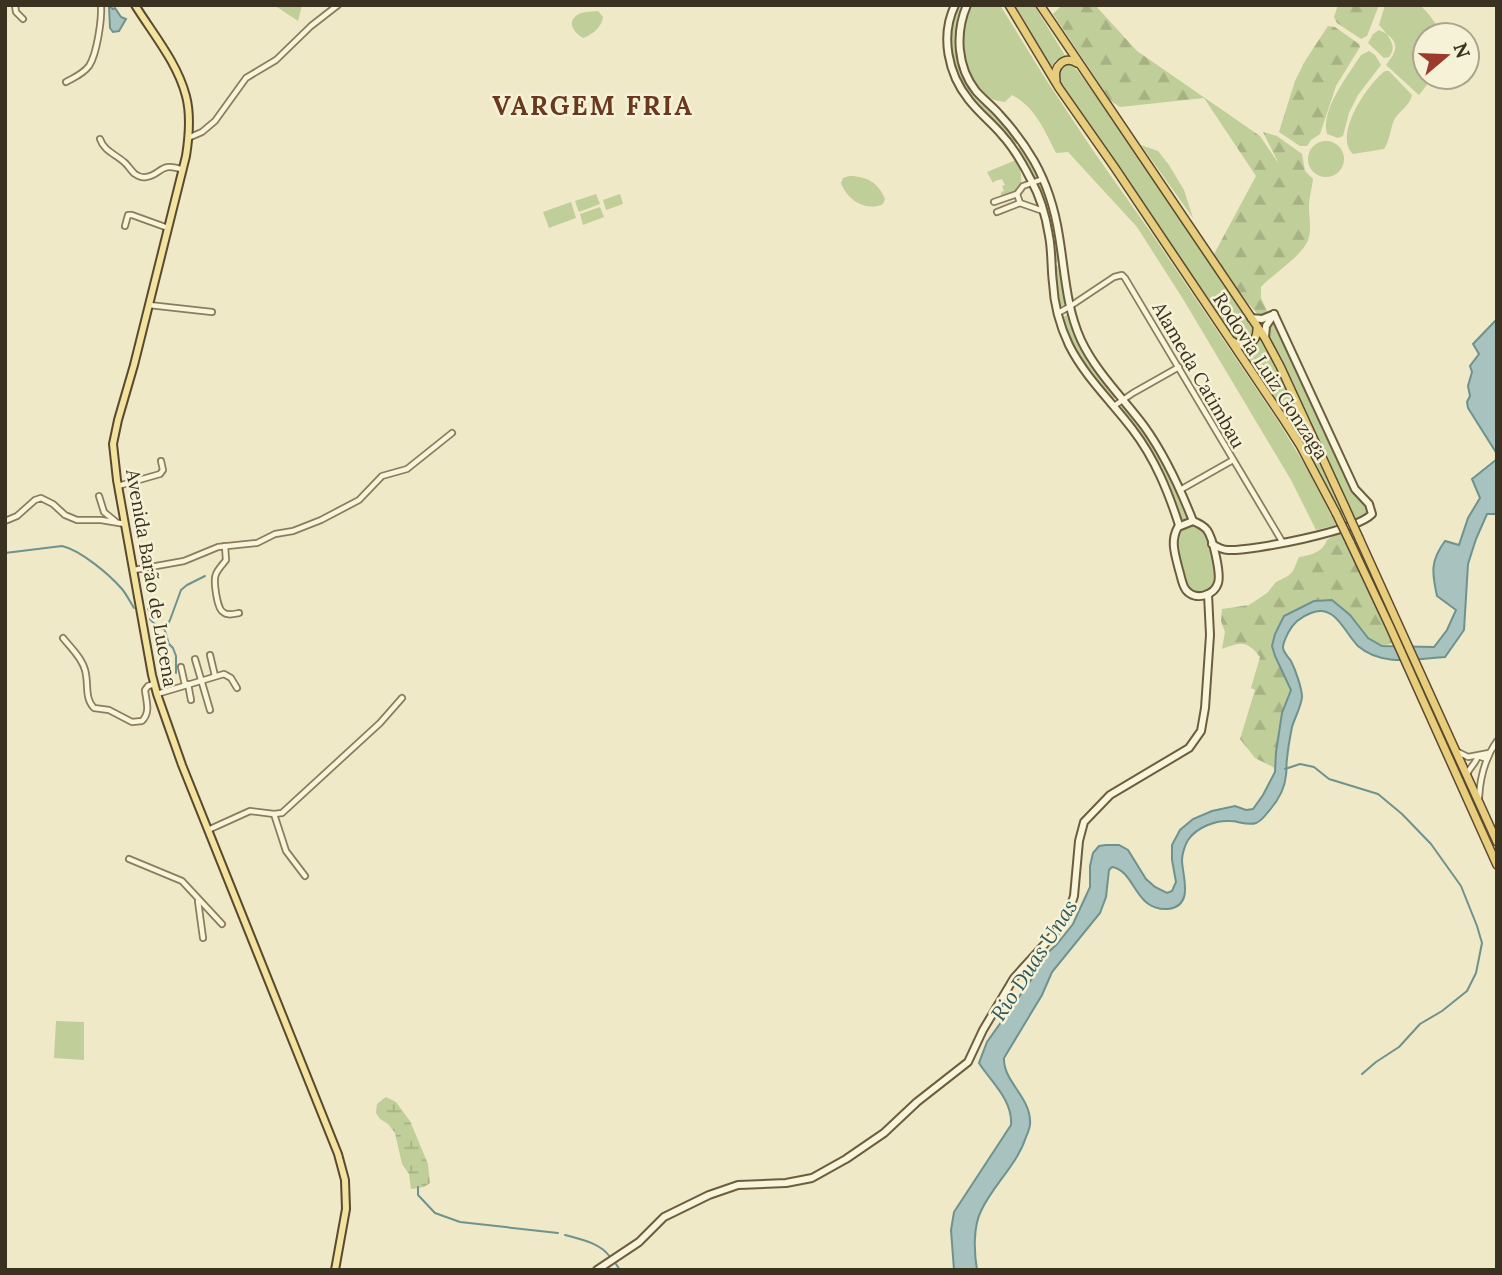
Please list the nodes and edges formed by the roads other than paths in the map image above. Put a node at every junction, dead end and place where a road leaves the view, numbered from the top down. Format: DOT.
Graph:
graph roads {
  1 [pos="15,5"];
  2 [pos="101,5"];
  3 [pos="135,5"];
  4 [pos="338,5"];
  5 [pos="955,5"];
  6 [pos="967,5"];
  7 [pos="1009,5"];
  8 [pos="1040,5"];
  9 [pos="23,19"];
  10 [pos="1085,71"];
  11 [pos="66,82"];
  12 [pos="1059,88"];
  13 [pos="188,138"];
  14 [pos="100,139"];
  15 [pos="1022,143"];
  16 [pos="1013,148"];
  17 [pos="1023,166"];
  18 [pos="183,170"];
  19 [pos="1043,179"];
  20 [pos="1033,183"];
  21 [pos="1023,186"];
  22 [pos="1017,194"];
  23 [pos="1020,203"];
  24 [pos="1043,211"];
  25 [pos="125,226"];
  26 [pos="168,228"];
  27 [pos="1063,263"];
  28 [pos="1052,264"];
  29 [pos="149,305"];
  30 [pos="1069,307"];
  31 [pos="212,312"];
  32 [pos="1058,313"];
  33 [pos="1274,314"];
  34 [pos="1252,320"];
  35 [pos="1229,338"];
  36 [pos="1265,338"];
  37 [pos="1180,367"];
  38 [pos="1124,399"];
  39 [pos="1114,406"];
  40 [pos="452,433"];
  41 [pos="1233,460"];
  42 [pos="161,461"];
  43 [pos="118,486"];
  44 [pos="1180,490"];
  45 [pos="99,496"];
  46 [pos="5,521"];
  47 [pos="1193,521"];
  48 [pos="116,522"];
  49 [pos="125,524"];
  50 [pos="1180,525"];
  51 [pos="1283,543"];
  52 [pos="1212,544"];
  53 [pos="225,547"];
  54 [pos="1226,550"];
  55 [pos="1217,562"];
  56 [pos="134,570"];
  57 [pos="1208,594"];
  58 [pos="239,613"];
  59 [pos="1394,626"];
  60 [pos="63,638"];
  61 [pos="210,655"];
  62 [pos="195,659"];
  63 [pos="181,667"];
  64 [pos="215,676"];
  65 [pos="201,680"];
  66 [pos="154,684"];
  67 [pos="186,685"];
  68 [pos="237,688"];
  69 [pos="157,694"];
  70 [pos="402,698"];
  71 [pos="191,700"];
  72 [pos="210,710"];
  73 [pos="1497,741"];
  74 [pos="1454,749"];
  75 [pos="1490,752"];
  76 [pos="1478,756"];
  77 [pos="1487,759"];
  78 [pos="1467,776"];
  79 [pos="1479,803"];
  80 [pos="274,814"];
  81 [pos="208,830"];
  82 [pos="1497,842"];
  83 [pos="130,859"];
  84 [pos="1497,865"];
  85 [pos="304,876"];
  86 [pos="198,900"];
  87 [pos="222,924"];
  88 [pos="203,938"];
  89 [pos="335,1270"];
  90 [pos="597,1270"];
  1 -- 9 [label="street"];
  2 -- 11 [label="street"];
  3 -- 13 [label="main road, Avenida Barão de Lucena"];
  4 -- 13 [label="street"];
  5 -- 16 [label="main road"];
  6 -- 15 [label="main road"];
  7 -- 12 [label="highway, Rodovia Luiz Gonzaga"];
  8 -- 10 [label="highway, Rodovia Luiz Gonzaga"];
  10 -- 12 [label="highway"];
  10 -- 34 [label="highway, Rodovia Luiz Gonzaga"];
  12 -- 35 [label="highway, Rodovia Luiz Gonzaga"];
  13 -- 18 [label="main road, Avenida Barão de Lucena"];
  14 -- 18 [label="street"];
  15 -- 16 [label="street"];
  15 -- 19 [label="main road"];
  16 -- 17 [label="main road"];
  17 -- 20 [label="main road"];
  17 -- 21 [label="street"];
  18 -- 26 [label="main road, Avenida Barão de Lucena"];
  19 -- 20 [label="street"];
  19 -- 27 [label="main road"];
  20 -- 21 [label="street"];
  20 -- 24 [label="main road"];
  21 -- 22 [label="street"];
  22 -- 23 [label="street"];
  22 -- 23 [label="street"];
  23 -- 24 [label="street"];
  24 -- 28 [label="main road"];
  25 -- 26 [label="street"];
  26 -- 29 [label="main road, Avenida Barão de Lucena"];
  27 -- 28 [label="street"];
  27 -- 30 [label="main road"];
  28 -- 32 [label="main road"];
  29 -- 31 [label="street"];
  29 -- 43 [label="main road, Avenida Barão de Lucena"];
  30 -- 32 [label="street"];
  30 -- 37 [label="street, Alameda Catimbau"];
  30 -- 38 [label="main road"];
  32 -- 39 [label="main road"];
  33 -- 34 [label="main road"];
  33 -- 36 [label="main road"];
  33 -- 51 [label="main road"];
  34 -- 35 [label="highway"];
  34 -- 36 [label="highway, Rodovia Luiz Gonzaga"];
  35 -- 59 [label="highway, Rodovia Luiz Gonzaga, bridge"];
  36 -- 59 [label="highway, Rodovia Luiz Gonzaga, bridge"];
  37 -- 38 [label="street"];
  37 -- 41 [label="street, Alameda Catimbau"];
  38 -- 39 [label="street"];
  38 -- 44 [label="main road"];
  39 -- 50 [label="main road"];
  40 -- 53 [label="street"];
  41 -- 44 [label="street"];
  41 -- 51 [label="street, Alameda Catimbau"];
  42 -- 43 [label="street"];
  43 -- 49 [label="main road, Avenida Barão de Lucena"];
  44 -- 47 [label="main road"];
  45 -- 48 [label="street"];
  46 -- 48 [label="street"];
  47 -- 50 [label="main road"];
  47 -- 52 [label="main road"];
  48 -- 49 [label="street"];
  49 -- 56 [label="main road, Avenida Barão de Lucena"];
  50 -- 57 [label="main road"];
  51 -- 54 [label="main road"];
  52 -- 54 [label="main road"];
  52 -- 55 [label="main road"];
  53 -- 56 [label="street"];
  53 -- 58 [label="street"];
  54 -- 55 [label="main road"];
  55 -- 57 [label="main road"];
  56 -- 66 [label="main road, Avenida Barão de Lucena"];
  57 -- 90 [label="main road"];
  59 -- 74 [label="highway, Rodovia Luiz Gonzaga"];
  59 -- 84 [label="highway, Rodovia Luiz Gonzaga"];
  60 -- 66 [label="street"];
  61 -- 64 [label="street"];
  62 -- 65 [label="street"];
  63 -- 67 [label="street"];
  64 -- 65 [label="street"];
  64 -- 68 [label="street"];
  65 -- 67 [label="street"];
  65 -- 72 [label="street"];
  66 -- 69 [label="main road, Avenida Barão de Lucena"];
  67 -- 69 [label="street"];
  67 -- 71 [label="street"];
  69 -- 81 [label="main road, Avenida Barão de Lucena"];
  70 -- 80 [label="street"];
  73 -- 75 [label="street"];
  74 -- 76 [label="street"];
  74 -- 78 [label="highway, Rodovia Luiz Gonzaga"];
  75 -- 76 [label="street"];
  75 -- 77 [label="street"];
  76 -- 77 [label="street"];
  76 -- 78 [label="street"];
  77 -- 79 [label="street"];
  78 -- 79 [label="highway, Rodovia Luiz Gonzaga"];
  79 -- 82 [label="highway, Rodovia Luiz Gonzaga"];
  80 -- 81 [label="street"];
  80 -- 85 [label="street"];
  81 -- 89 [label="main road, Avenida Barão de Lucena"];
  83 -- 86 [label="street"];
  86 -- 87 [label="street"];
  86 -- 88 [label="street"];
}
